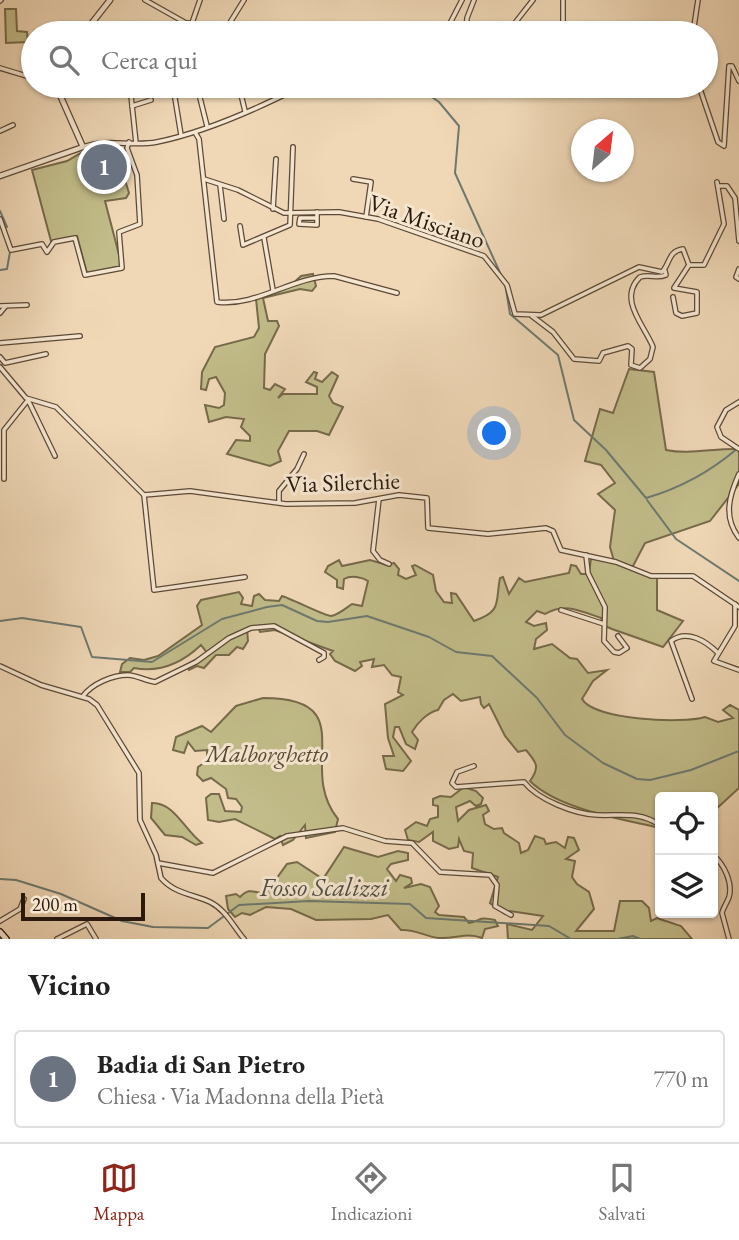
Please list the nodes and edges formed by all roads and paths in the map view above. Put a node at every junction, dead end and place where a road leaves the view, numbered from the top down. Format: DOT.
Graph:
graph roads {
  1 [pos="110,0"];
  2 [pos="145,0"];
  3 [pos="200,0"];
  4 [pos="244,0"];
  5 [pos="462,0"];
  6 [pos="474,0"];
  7 [pos="533,0"];
  8 [pos="563,0"];
  9 [pos="698,0"];
  10 [pos="93,21"];
  11 [pos="182,21"];
  12 [pos="193,21"];
  13 [pos="231,21"];
  14 [pos="451,21"];
  15 [pos="467,21"];
  16 [pos="517,21"];
  17 [pos="562,21"];
  18 [pos="695,21"];
  19 [pos="0,68"];
  20 [pos="21,74"];
  21 [pos="739,81"];
  22 [pos="61,98"];
  23 [pos="131,98"];
  24 [pos="175,98"];
  25 [pos="200,98"];
  26 [pos="242,98"];
  27 [pos="275,98"];
  28 [pos="703,98"];
  29 [pos="151,100"];
  30 [pos="132,106"];
  31 [pos="245,111"];
  32 [pos="13,125"];
  33 [pos="207,126"];
  34 [pos="0,131"];
  35 [pos="195,134"];
  36 [pos="181,136"];
  37 [pos="129,142"];
  38 [pos="136,143"];
  39 [pos="82,147"];
  40 [pos="293,147"];
  41 [pos="276,159"];
  42 [pos="0,175"];
  43 [pos="204,179"];
  44 [pos="354,179"];
  45 [pos="220,185"];
  46 [pos="273,209"];
  47 [pos="317,212"];
  48 [pos="292,213"];
  49 [pos="366,217"];
  50 [pos="317,218"];
  51 [pos="0,219"];
  52 [pos="224,219"];
  53 [pos="240,226"];
  54 [pos="2,230"];
  55 [pos="264,238"];
  56 [pos="739,242"];
  57 [pos="689,265"];
  58 [pos="739,269"];
  59 [pos="665,271"];
  60 [pos="739,279"];
  61 [pos="273,290"];
  62 [pos="397,293"];
  63 [pos="673,297"];
  64 [pos="27,305"];
  65 [pos="3,306"];
  66 [pos="0,313"];
  67 [pos="532,316"];
  68 [pos="80,336"];
  69 [pos="0,343"];
  70 [pos="46,354"];
  71 [pos="0,357"];
  72 [pos="0,366"];
  73 [pos="28,400"];
  74 [pos="739,402"];
  75 [pos="737,448"];
  76 [pos="304,454"];
  77 [pos="55,456"];
  78 [pos="739,474"];
  79 [pos="4,479"];
  80 [pos="144,495"];
  81 [pos="379,499"];
  82 [pos="279,502"];
  83 [pos="739,538"];
  84 [pos="586,555"];
  85 [pos="389,564"];
  86 [pos="245,576"];
  87 [pos="737,605"];
  88 [pos="561,610"];
  89 [pos="604,624"];
  90 [pos="618,636"];
  91 [pos="718,653"];
  92 [pos="319,660"];
  93 [pos="0,666"];
  94 [pos="739,670"];
  95 [pos="83,696"];
  96 [pos="692,699"];
  97 [pos="474,766"];
  98 [pos="655,822"];
  99 [pos="718,861"];
  100 [pos="158,863"];
  101 [pos="24,899"];
  102 [pos="510,915"];
  103 [pos="0,921"];
  104 [pos="0,932"];
  105 [pos="6,939"];
  106 [pos="57,939"];
  107 [pos="96,939"];
  108 [pos="244,939"];
  109 [pos="729,939"];
  1 -- 10 [label="street"];
  2 -- 11 [label="street"];
  3 -- 12 [label="street"];
  4 -- 13 [label="street"];
  5 -- 14 [label="street"];
  6 -- 15 [label="street"];
  7 -- 16 [label="street"];
  8 -- 17 [label="street"];
  9 -- 18 [label="street"];
  19 -- 20 [label="street"];
  21 -- 28 [label="street"];
  22 -- 39 [label="street"];
  23 -- 30 [label="street"];
  24 -- 36 [label="street"];
  25 -- 33 [label="street"];
  26 -- 31 [label="street"];
  27 -- 31 [label="street"];
  29 -- 30 [label="street"];
  30 -- 38 [label="street"];
  31 -- 33 [label="street"];
  32 -- 34 [label="street"];
  33 -- 35 [label="street"];
  35 -- 36 [label="street"];
  35 -- 43 [label="street"];
  36 -- 38 [label="street"];
  37 -- 38 [label="street"];
  37 -- 39 [label="street"];
  37 -- 54 [label="street"];
  39 -- 42 [label="street"];
  40 -- 48 [label="street"];
  41 -- 46 [label="street"];
  43 -- 45 [label="street, Via Misciano"];
  43 -- 61 [label="street"];
  44 -- 49 [label="street"];
  45 -- 46 [label="street, Via Misciano"];
  45 -- 52 [label="street"];
  46 -- 48 [label="street, Via Misciano"];
  47 -- 48 [label="street, Via Misciano"];
  47 -- 49 [label="street, Via Misciano"];
  47 -- 50 [label="street"];
  48 -- 55 [label="street"];
  49 -- 67 [label="street, Via Misciano"];
  50 -- 50 [label="street"];
  51 -- 54 [label="street"];
  53 -- 55 [label="street"];
  55 -- 61 [label="street"];
  56 -- 57 [label="street"];
  57 -- 59 [label="street, Via Misciano"];
  57 -- 63 [label="street"];
  58 -- 60 [label="street"];
  59 -- 67 [label="street"];
  59 -- 67 [label="street, Via Misciano"];
  61 -- 62 [label="street"];
  64 -- 65 [label="street"];
  65 -- 66 [label="street"];
  68 -- 69 [label="street"];
  70 -- 71 [label="street"];
  72 -- 73 [label="street"];
  73 -- 77 [label="street"];
  73 -- 79 [label="street"];
  73 -- 80 [label="street"];
  74 -- 75 [label="street"];
  76 -- 82 [label="street"];
  78 -- 83 [label="street"];
  80 -- 82 [label="street, Via Silerchie"];
  80 -- 86 [label="street"];
  81 -- 82 [label="street, Via Silerchie"];
  81 -- 84 [label="street, Via Silerchie"];
  81 -- 85 [label="street"];
  84 -- 87 [label="street, Via Silerchie"];
  84 -- 89 [label="street"];
  87 -- 91 [label="street"];
  88 -- 89 [label="street"];
  89 -- 90 [label="street"];
  91 -- 94 [label="street"];
  91 -- 96 [label="street"];
  92 -- 95 [label="street"];
  93 -- 95 [label="street"];
  95 -- 100 [label="street"];
  97 -- 98 [label="street"];
  99 -- 109 [label="street"];
  100 -- 102 [label="street"];
  100 -- 108 [label="street"];
  101 -- 103 [label="street"];
  104 -- 105 [label="main road"];
  106 -- 107 [label="street"];
}
